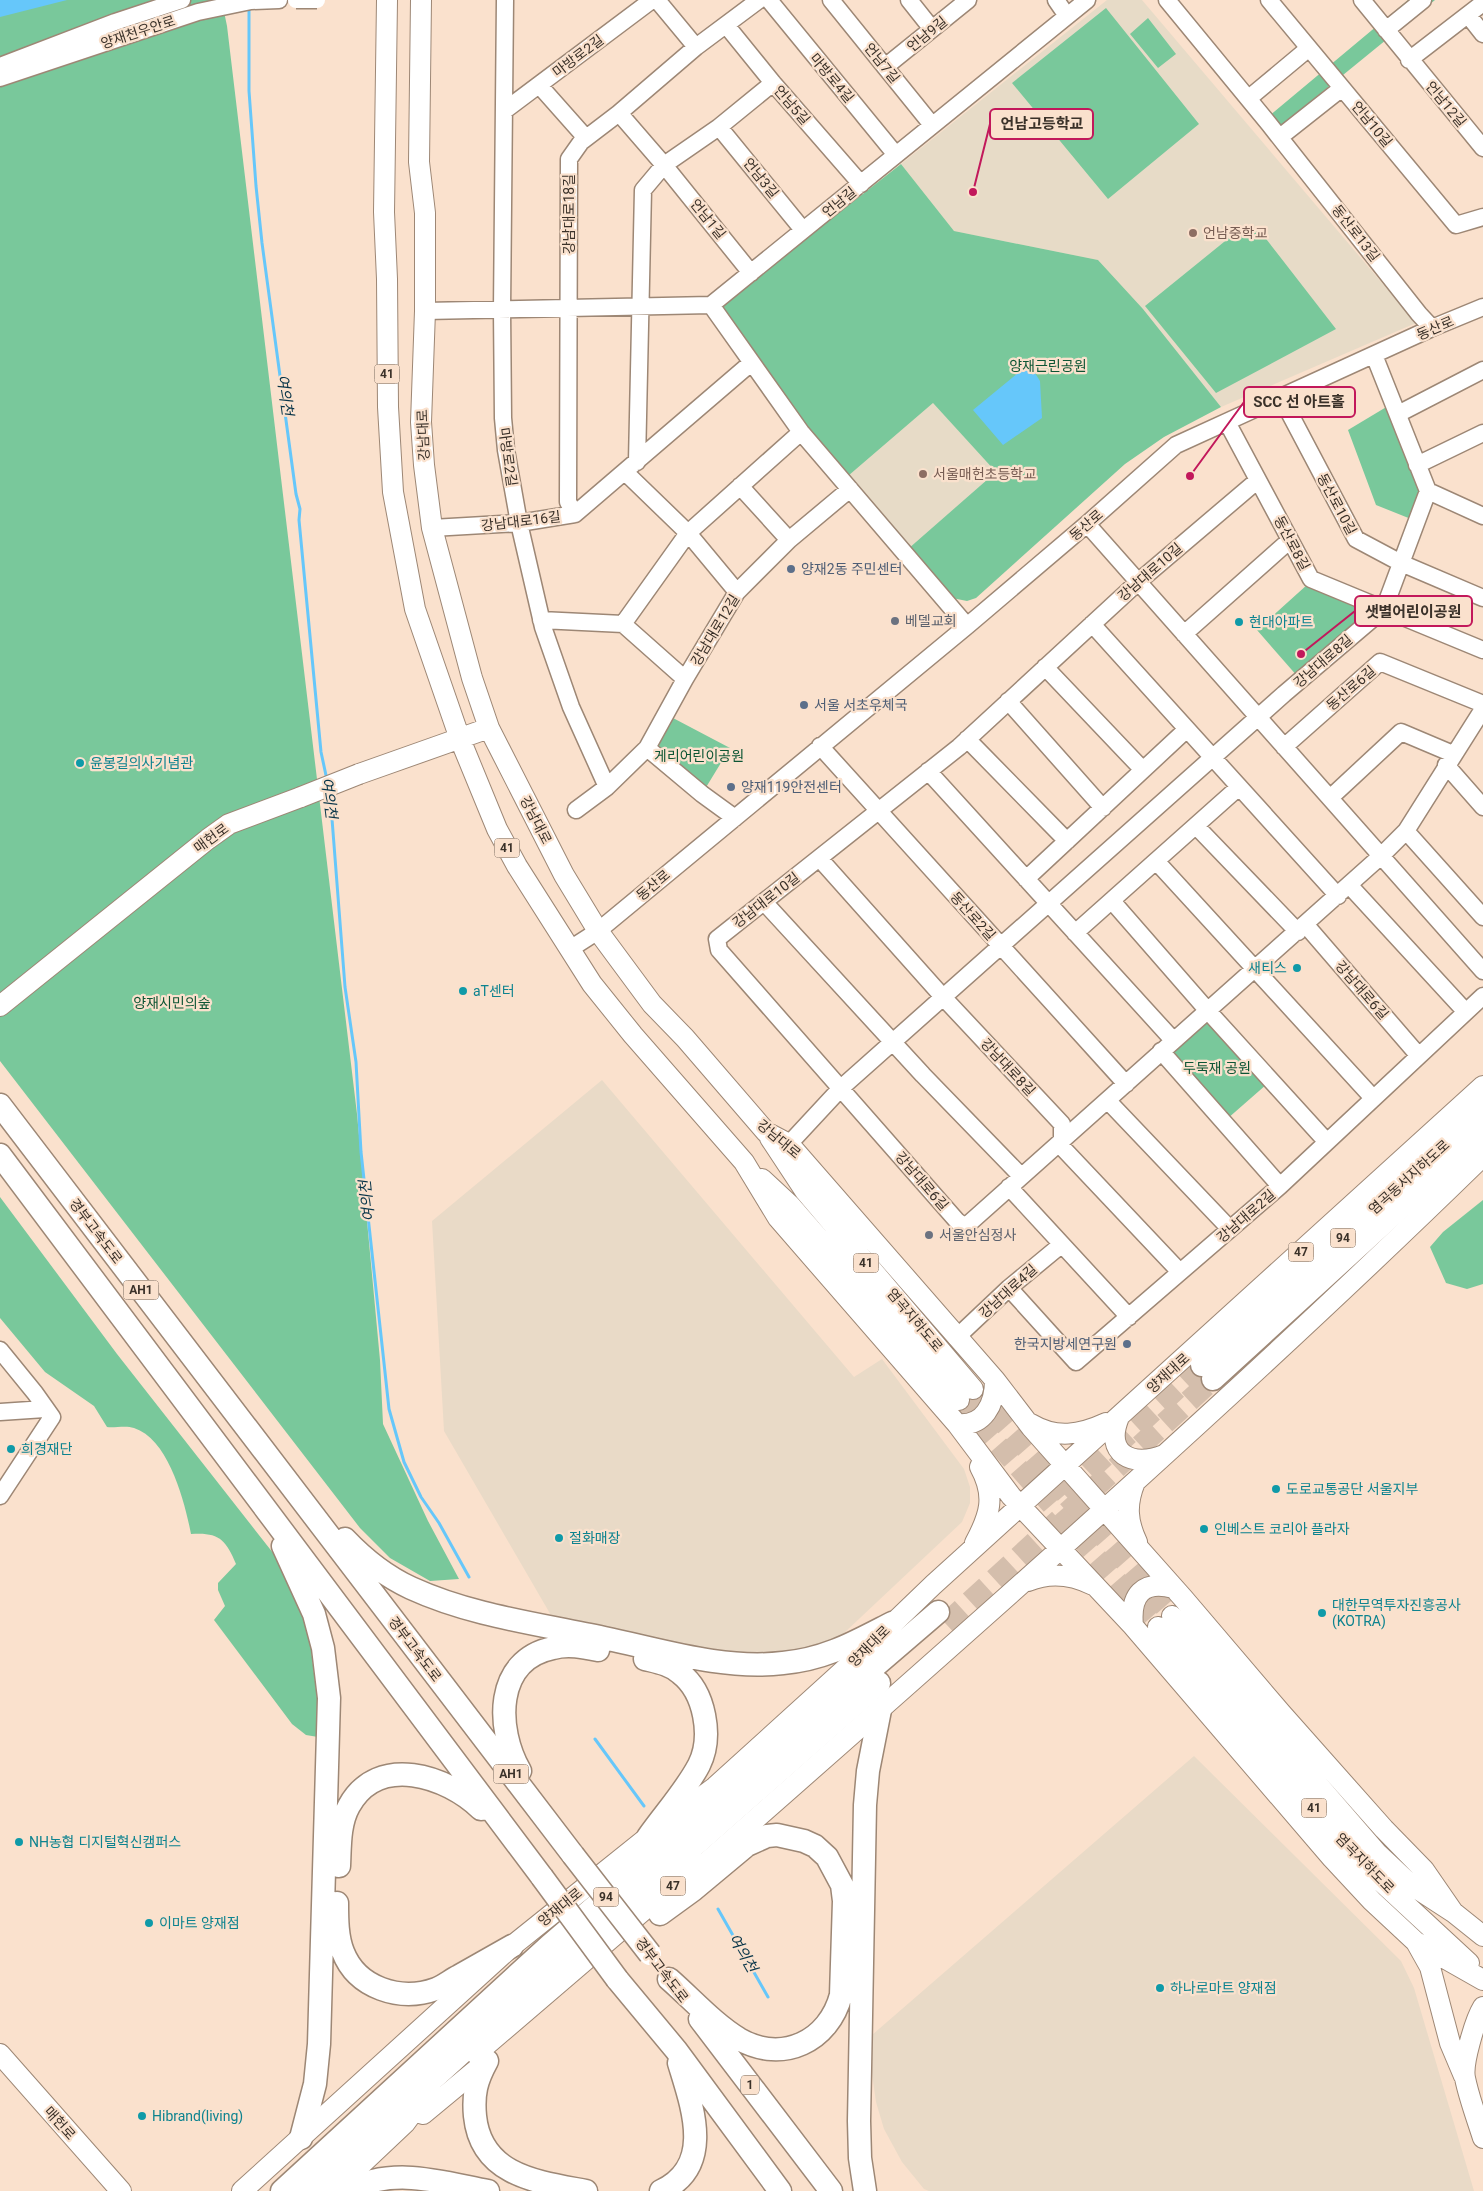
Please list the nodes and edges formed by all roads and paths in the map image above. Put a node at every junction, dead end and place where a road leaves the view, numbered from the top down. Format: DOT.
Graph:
graph roads {
  1 [pos="182,0"];
  2 [pos="278,0"];
  3 [pos="296,0"];
  4 [pos="316,0"];
  5 [pos="324,0"];
  6 [pos="387,0"];
  7 [pos="421,0"];
  8 [pos="505,0"];
  9 [pos="652,0"];
  10 [pos="657,0"];
  11 [pos="759,0"];
  12 [pos="769,0"];
  13 [pos="831,0"];
  14 [pos="909,0"];
  15 [pos="968,0"];
  16 [pos="1056,0"];
  17 [pos="1087,0"];
  18 [pos="1167,0"];
  19 [pos="1269,0"];
  20 [pos="1423,0"];
  21 [pos="1364,1"];
  22 [pos="1483,3"];
  23 [pos="1468,15"];
  24 [pos="1068,16"];
  25 [pos="726,25"];
  26 [pos="932,29"];
  27 [pos="1386,30"];
  28 [pos="1483,34"];
  29 [pos="696,47"];
  30 [pos="1309,48"];
  31 [pos="1410,60"];
  32 [pos="0,66"];
  33 [pos="885,67"];
  34 [pos="0,78"];
  35 [pos="773,83"];
  36 [pos="539,84"];
  37 [pos="1342,88"];
  38 [pos="1249,98"];
  39 [pos="504,111"];
  40 [pos="619,113"];
  41 [pos="932,125"];
  42 [pos="719,127"];
  43 [pos="1280,137"];
  44 [pos="586,138"];
  45 [pos="1483,148"];
  46 [pos="896,155"];
  47 [pos="664,165"];
  48 [pos="860,184"];
  49 [pos="1483,216"];
  50 [pos="803,230"];
  51 [pos="751,273"];
  52 [pos="711,305"];
  53 [pos="640,307"];
  54 [pos="568,308"];
  55 [pos="1483,308"];
  56 [pos="502,310"];
  57 [pos="425,311"];
  58 [pos="1432,328"];
  59 [pos="1374,355"];
  60 [pos="752,363"];
  61 [pos="1483,370"];
  62 [pos="1281,398"];
  63 [pos="1398,414"];
  64 [pos="1227,422"];
  65 [pos="801,432"];
  66 [pos="1483,433"];
  67 [pos="1418,465"];
  68 [pos="631,467"];
  69 [pos="1258,480"];
  70 [pos="740,486"];
  71 [pos="850,489"];
  72 [pos="1428,490"];
  73 [pos="576,514"];
  74 [pos="1483,516"];
  75 [pos="519,523"];
  76 [pos="1087,524"];
  77 [pos="432,528"];
  78 [pos="688,533"];
  79 [pos="789,540"];
  80 [pos="1290,540"];
  81 [pos="1401,563"];
  82 [pos="1138,582"];
  83 [pos="737,592"];
  84 [pos="1483,598"];
  85 [pos="1384,609"];
  86 [pos="541,620"];
  87 [pos="623,624"];
  88 [pos="1092,624"];
  89 [pos="967,626"];
  90 [pos="1184,634"];
  91 [pos="1483,650"];
  92 [pos="1045,667"];
  93 [pos="685,679"];
  94 [pos="1008,701"];
  95 [pos="1483,704"];
  96 [pos="1483,709"];
  97 [pos="1258,718"];
  98 [pos="489,728"];
  99 [pos="1187,729"];
  100 [pos="460,739"];
  101 [pos="967,739"];
  102 [pos="820,746"];
  103 [pos="1284,746"];
  104 [pos="647,748"];
  105 [pos="1213,758"];
  106 [pos="1450,759"];
  107 [pos="1143,770"];
  108 [pos="928,771"];
  109 [pos="607,787"];
  110 [pos="1239,787"];
  111 [pos="1330,798"];
  112 [pos="1483,807"];
  113 [pos="1103,808"];
  114 [pos="878,809"];
  115 [pos="576,810"];
  116 [pos="735,818"];
  117 [pos="1196,826"];
  118 [pos="1406,830"];
  119 [pos="1067,841"];
  120 [pos="1381,856"];
  121 [pos="819,858"];
  122 [pos="1156,861"];
  123 [pos="1026,879"];
  124 [pos="1344,891"];
  125 [pos="1112,901"];
  126 [pos="764,902"];
  127 [pos="1049,904"];
  128 [pos="1483,917"];
  129 [pos="1301,928"];
  130 [pos="598,931"];
  131 [pos="1076,933"];
  132 [pos="1001,947"];
  133 [pos="570,949"];
  134 [pos="1255,970"];
  135 [pos="1483,971"];
  136 [pos="943,996"];
  137 [pos="1483,996"];
  138 [pos="0,1006"];
  139 [pos="1208,1011"];
  140 [pos="1465,1011"];
  141 [pos="893,1042"];
  142 [pos="1167,1046"];
  143 [pos="1419,1056"];
  144 [pos="1126,1084"];
  145 [pos="1483,1086"];
  146 [pos="841,1088"];
  147 [pos="1373,1098"];
  148 [pos="1108,1101"];
  149 [pos="0,1105"];
  150 [pos="1483,1110"];
  151 [pos="766,1132"];
  152 [pos="1483,1132"];
  153 [pos="1326,1141"];
  154 [pos="1060,1142"];
  155 [pos="789,1144"];
  156 [pos="0,1155"];
  157 [pos="1483,1156"];
  158 [pos="744,1162"];
  159 [pos="1015,1181"];
  160 [pos="1280,1186"];
  161 [pos="1230,1229"];
  162 [pos="1061,1245"];
  163 [pos="1180,1272"];
  164 [pos="1009,1288"];
  165 [pos="1129,1317"];
  166 [pos="956,1338"];
  167 [pos="0,1350"];
  168 [pos="995,1380"];
  169 [pos="0,1412"];
  170 [pos="48,1413"];
  171 [pos="1119,1417"];
  172 [pos="1027,1422"];
  173 [pos="957,1424"];
  174 [pos="1164,1455"];
  175 [pos="1065,1466"];
  176 [pos="281,1474"];
  177 [pos="1135,1482"];
  178 [pos="0,1496"];
  179 [pos="261,1500"];
  180 [pos="1021,1506"];
  181 [pos="1104,1510"];
  182 [pos="1061,1548"];
  183 [pos="1144,1554"];
  184 [pos="952,1568"];
  185 [pos="1018,1586"];
  186 [pos="1174,1588"];
  187 [pos="1101,1590"];
  188 [pos="892,1623"];
  189 [pos="1134,1626"];
  190 [pos="880,1710"];
  191 [pos="552,1828"];
  192 [pos="648,1837"];
  193 [pos="521,1849"];
  194 [pos="708,1861"];
  195 [pos="1453,1912"];
  196 [pos="660,1914"];
  197 [pos="1483,1936"];
  198 [pos="1416,1942"];
  199 [pos="512,1946"];
  200 [pos="1483,1976"];
  201 [pos="669,1979"];
  202 [pos="1483,1980"];
  203 [pos="1483,2007"];
  204 [pos="676,2050"];
  205 [pos="0,2054"];
  206 [pos="487,2061"];
  207 [pos="1464,2076"];
  208 [pos="405,2123"];
  209 [pos="301,2138"];
  210 [pos="1483,2138"];
  211 [pos="122,2191"];
  212 [pos="242,2191"];
  213 [pos="282,2191"];
  214 [pos="309,2191"];
  215 [pos="333,2191"];
  216 [pos="347,2191"];
  217 [pos="488,2191"];
  218 [pos="586,2191"];
  219 [pos="661,2191"];
  220 [pos="780,2191"];
  221 [pos="831,2191"];
  222 [pos="865,2191"];
  1 -- 32 [label="street, 양재천우안로"];
  2 -- 34 [label="street, 양재천우안로"];
  3 -- 4 [label="street, bridge"];
  4 -- 5 [label="street"];
  6 -- 100 [label="main road, 41"];
  7 -- 57 [label="main road, 강남대로 / 41"];
  8 -- 39 [label="street, 마방로2길"];
  9 -- 36 [label="street, 마방로2길"];
  10 -- 29 [label="street"];
  11 -- 25 [label="street"];
  12 -- 46 [label="street, 마방로4길"];
  13 -- 33 [label="street, 언남7길"];
  14 -- 26 [label="street"];
  15 -- 26 [label="street, 언남9길"];
  16 -- 24 [label="street"];
  17 -- 24 [label="street, 언남길"];
  18 -- 38 [label="street, 동산로13길"];
  19 -- 30 [label="street, 언남10길"];
  20 -- 27 [label="street"];
  21 -- 27 [label="street, 언남12길"];
  22 -- 23 [label="street"];
  23 -- 28 [label="street"];
  23 -- 31 [label="street"];
  24 -- 41 [label="street, 언남길"];
  25 -- 29 [label="street"];
  25 -- 35 [label="street, 언남5길"];
  26 -- 33 [label="street, 언남9길"];
  27 -- 31 [label="street, 언남12길"];
  29 -- 40 [label="street"];
  30 -- 37 [label="street, 언남10길"];
  30 -- 38 [label="street"];
  31 -- 45 [label="street, 언남12길"];
  33 -- 41 [label="street, 언남7길"];
  35 -- 42 [label="street"];
  35 -- 48 [label="street, 언남5길"];
  36 -- 39 [label="street, 마방로2길"];
  36 -- 44 [label="street"];
  37 -- 43 [label="street"];
  37 -- 49 [label="street, 언남10길"];
  38 -- 43 [label="street, 동산로13길"];
  39 -- 56 [label="street, 마방로2길"];
  40 -- 44 [label="street, 강남대로18길"];
  40 -- 47 [label="street, 언남1길"];
  41 -- 46 [label="street, 언남길"];
  42 -- 47 [label="street"];
  42 -- 50 [label="street, 언남3길"];
  43 -- 58 [label="street, 동산로13길"];
  44 -- 54 [label="street, 강남대로18길"];
  46 -- 48 [label="street, 언남길"];
  47 -- 51 [label="street, 언남1길"];
  47 -- 53 [label="street"];
  48 -- 50 [label="street, 언남길"];
  50 -- 51 [label="street, 언남길"];
  51 -- 52 [label="street, 언남길"];
  52 -- 53 [label="street"];
  52 -- 60 [label="street"];
  53 -- 54 [label="street"];
  53 -- 68 [label="street"];
  54 -- 56 [label="street"];
  54 -- 73 [label="street, 강남대로18길"];
  55 -- 58 [label="street, 동산로"];
  56 -- 57 [label="street"];
  56 -- 75 [label="street, 마방로2길"];
  57 -- 77 [label="main road, 강남대로 / 41"];
  58 -- 59 [label="street, 동산로"];
  59 -- 62 [label="street, 동산로"];
  59 -- 63 [label="street"];
  60 -- 65 [label="street"];
  60 -- 68 [label="street, 강남대로16길"];
  61 -- 63 [label="street"];
  62 -- 64 [label="street, 동산로"];
  62 -- 81 [label="street, 동산로10길"];
  63 -- 67 [label="street"];
  64 -- 69 [label="street, 동산로8길"];
  64 -- 76 [label="street, 동산로"];
  65 -- 70 [label="street"];
  65 -- 71 [label="street"];
  66 -- 67 [label="street"];
  67 -- 72 [label="street"];
  68 -- 73 [label="street, 강남대로16길"];
  68 -- 78 [label="street"];
  69 -- 80 [label="street, 동산로8길"];
  69 -- 82 [label="street, 강남대로10길"];
  70 -- 78 [label="street"];
  70 -- 79 [label="street"];
  71 -- 79 [label="street, 강남대로12길"];
  71 -- 89 [label="street"];
  72 -- 74 [label="street"];
  72 -- 81 [label="street, 강남대로8길"];
  73 -- 75 [label="street, 강남대로16길"];
  75 -- 77 [label="street, 강남대로16길"];
  75 -- 86 [label="street, 마방로2길"];
  76 -- 82 [label="street"];
  76 -- 89 [label="street, 동산로"];
  77 -- 98 [label="main road, 강남대로 / 41"];
  78 -- 83 [label="street"];
  78 -- 87 [label="street"];
  79 -- 83 [label="street, 강남대로12길"];
  80 -- 85 [label="street, 동산로8길"];
  80 -- 90 [label="street"];
  81 -- 84 [label="street, 동산로10길"];
  81 -- 85 [label="street, 강남대로8길"];
  82 -- 88 [label="street, 강남대로10길"];
  82 -- 90 [label="street"];
  83 -- 93 [label="street, 강남대로12길"];
  85 -- 91 [label="street, 동산로8길"];
  85 -- 97 [label="street, 강남대로8길"];
  86 -- 87 [label="street"];
  86 -- 109 [label="street, 마방로2길"];
  87 -- 93 [label="street, 강남대로12길"];
  88 -- 92 [label="street, 강남대로10길"];
  88 -- 99 [label="street"];
  89 -- 102 [label="street, 동산로"];
  90 -- 97 [label="street"];
  92 -- 94 [label="street, 강남대로10길"];
  92 -- 107 [label="street"];
  93 -- 104 [label="street, 강남대로12길"];
  94 -- 101 [label="street, 강남대로10길"];
  94 -- 113 [label="street"];
  95 -- 103 [label="street, 동산로6길"];
  96 -- 106 [label="street, 강남대로6길"];
  97 -- 103 [label="street"];
  97 -- 105 [label="street, 강남대로8길"];
  98 -- 100 [label="main road, 매헌로"];
  98 -- 130 [label="main road, 강남대로 / 41"];
  99 -- 105 [label="street"];
  99 -- 107 [label="street"];
  100 -- 133 [label="main road, 41"];
  100 -- 138 [label="main road, 매헌로, bridge"];
  101 -- 108 [label="street, 강남대로10길"];
  101 -- 119 [label="street"];
  102 -- 114 [label="street, 동산로2길"];
  102 -- 116 [label="street, 동산로"];
  103 -- 111 [label="street"];
  104 -- 109 [label="street, 강남대로12길"];
  104 -- 116 [label="street"];
  105 -- 110 [label="street"];
  105 -- 127 [label="street, 강남대로8길"];
  106 -- 111 [label="street"];
  106 -- 112 [label="street"];
  106 -- 118 [label="street, 강남대로6길"];
  107 -- 113 [label="street"];
  108 -- 114 [label="street, 강남대로10길"];
  108 -- 123 [label="street"];
  109 -- 115 [label="street, 강남대로12길"];
  110 -- 117 [label="street"];
  110 -- 124 [label="street"];
  111 -- 120 [label="street"];
  113 -- 119 [label="street"];
  114 -- 121 [label="street, 강남대로10길"];
  114 -- 132 [label="street, 동산로2길"];
  116 -- 130 [label="street, 동산로"];
  117 -- 122 [label="street"];
  117 -- 129 [label="street, 강남대로6길"];
  118 -- 120 [label="street, 강남대로6길"];
  118 -- 128 [label="street"];
  119 -- 123 [label="street"];
  120 -- 124 [label="street, 강남대로6길"];
  120 -- 135 [label="street"];
  121 -- 126 [label="street, 강남대로10길"];
  121 -- 136 [label="street, 강남대로8길"];
  122 -- 125 [label="street"];
  122 -- 134 [label="street"];
  123 -- 127 [label="street"];
  124 -- 129 [label="street, 강남대로6길"];
  124 -- 140 [label="street"];
  125 -- 131 [label="street"];
  125 -- 139 [label="street"];
  126 -- 141 [label="street"];
  126 -- 146 [label="street, 강남대로10길"];
  127 -- 131 [label="street"];
  127 -- 132 [label="street, 강남대로8길"];
  129 -- 134 [label="street, 강남대로6길"];
  129 -- 143 [label="street, 강남대로6길"];
  130 -- 133 [label="street, 동산로"];
  130 -- 151 [label="main road, 강남대로 / 41"];
  131 -- 142 [label="street"];
  132 -- 136 [label="street, 강남대로8길"];
  132 -- 144 [label="street, 동산로2길"];
  133 -- 158 [label="main road, 41"];
  134 -- 139 [label="street, 강남대로6길"];
  134 -- 147 [label="street"];
  136 -- 141 [label="street, 강남대로8길"];
  136 -- 154 [label="street, 강남대로8길"];
  137 -- 140 [label="street, 강남대로2길"];
  139 -- 142 [label="street, 강남대로6길"];
  139 -- 153 [label="street"];
  140 -- 143 [label="street, 강남대로2길"];
  141 -- 146 [label="street, 강남대로8길"];
  141 -- 159 [label="street"];
  142 -- 144 [label="street, 강남대로6길"];
  142 -- 160 [label="street"];
  143 -- 147 [label="street, 강남대로2길"];
  144 -- 148 [label="street, 강남대로6길"];
  145 -- 171 [label="main road, 양재대로 / 47"];
  146 -- 155 [label="street, 강남대로8길"];
  146 -- 159 [label="street, 강남대로6길"];
  147 -- 153 [label="street, 강남대로2길"];
  148 -- 154 [label="street, 강남대로6길"];
  148 -- 161 [label="street"];
  149 -- 176 [label="highway, 경부고속도로 / AH1"];
  150 -- 152 [label="highway, 염곡동서지하도로 / 94"];
  151 -- 155 [label="main road, 강남대로"];
  151 -- 158 [label="main road, 염곡지하도로 / 41"];
  153 -- 160 [label="street, 강남대로2길"];
  154 -- 159 [label="street, 강남대로6길"];
  154 -- 163 [label="street"];
  155 -- 166 [label="main road, 강남대로"];
  156 -- 179 [label="highway, AH1"];
  157 -- 174 [label="main road, 47"];
  158 -- 173 [label="main road"];
  159 -- 162 [label="street"];
  160 -- 161 [label="street, 강남대로2길"];
  161 -- 163 [label="street, 강남대로2길"];
  162 -- 164 [label="street, 강남대로4길"];
  162 -- 165 [label="street"];
  163 -- 165 [label="street, 강남대로2길"];
  164 -- 165 [label="street, 강남대로2길"];
  164 -- 166 [label="street, 강남대로4길"];
  166 -- 168 [label="main road, 강남대로"];
  167 -- 170 [label="street"];
  168 -- 172 [label="main road, 강남대로"];
  168 -- 173 [label="main road"];
  169 -- 170 [label="street"];
  170 -- 178 [label="street"];
  171 -- 172 [label="main road"];
  171 -- 174 [label="main road"];
  171 -- 175 [label="main road, 양재대로 / 47"];
  172 -- 175 [label="main road, 강남대로"];
  173 -- 180 [label="main road"];
  173 -- 184 [label="main road"];
  174 -- 177 [label="main road, 47"];
  175 -- 180 [label="main road, 양재대로 / 47"];
  175 -- 181 [label="main road, 강남대로"];
  176 -- 188 [label="highway"];
  176 -- 191 [label="highway, 경부고속도로 / AH1"];
  177 -- 181 [label="main road, 47"];
  177 -- 183 [label="main road"];
  179 -- 193 [label="highway, AH1"];
  179 -- 209 [label="highway"];
  180 -- 182 [label="main road"];
  180 -- 184 [label="main road, 양재대로 / 47"];
  181 -- 182 [label="main road, 47"];
  181 -- 183 [label="main road, 강남대로"];
  182 -- 185 [label="main road, 47"];
  182 -- 187 [label="main road"];
  183 -- 186 [label="main road"];
  184 -- 188 [label="main road, 양재대로 / 47"];
  185 -- 187 [label="main road"];
  185 -- 190 [label="main road, 47"];
  186 -- 189 [label="main road"];
  186 -- 195 [label="main road"];
  187 -- 189 [label="main road"];
  188 -- 192 [label="main road, 양재대로 / 47"];
  189 -- 198 [label="main road"];
  190 -- 194 [label="main road, 47"];
  190 -- 222 [label="highway"];
  191 -- 192 [label="highway"];
  191 -- 201 [label="highway, 경부고속도로 / 1, bridge"];
  192 -- 199 [label="main road, 양재대로 / 47"];
  193 -- 199 [label="highway"];
  193 -- 204 [label="highway, bridge"];
  194 -- 196 [label="main road"];
  194 -- 208 [label="main road, 47"];
  195 -- 197 [label="main road, 41"];
  195 -- 200 [label="main road, 염곡지하도로 / 41"];
  196 -- 201 [label="highway"];
  196 -- 206 [label="main road"];
  198 -- 202 [label="main road"];
  198 -- 207 [label="main road"];
  199 -- 209 [label="main road, 양재대로 / 47"];
  201 -- 221 [label="highway, 경부고속도로 / 1"];
  203 -- 207 [label="main road"];
  204 -- 219 [label="highway"];
  204 -- 220 [label="highway"];
  205 -- 211 [label="main road, 매헌로"];
  206 -- 208 [label="main road"];
  206 -- 218 [label="highway"];
  207 -- 210 [label="main road"];
  208 -- 215 [label="main road, 47"];
  209 -- 212 [label="main road, 양재대로 / 47"];
  213 -- 214 [label="highway, 양재대로 / 94"];
  216 -- 217 [label="highway"];
}
